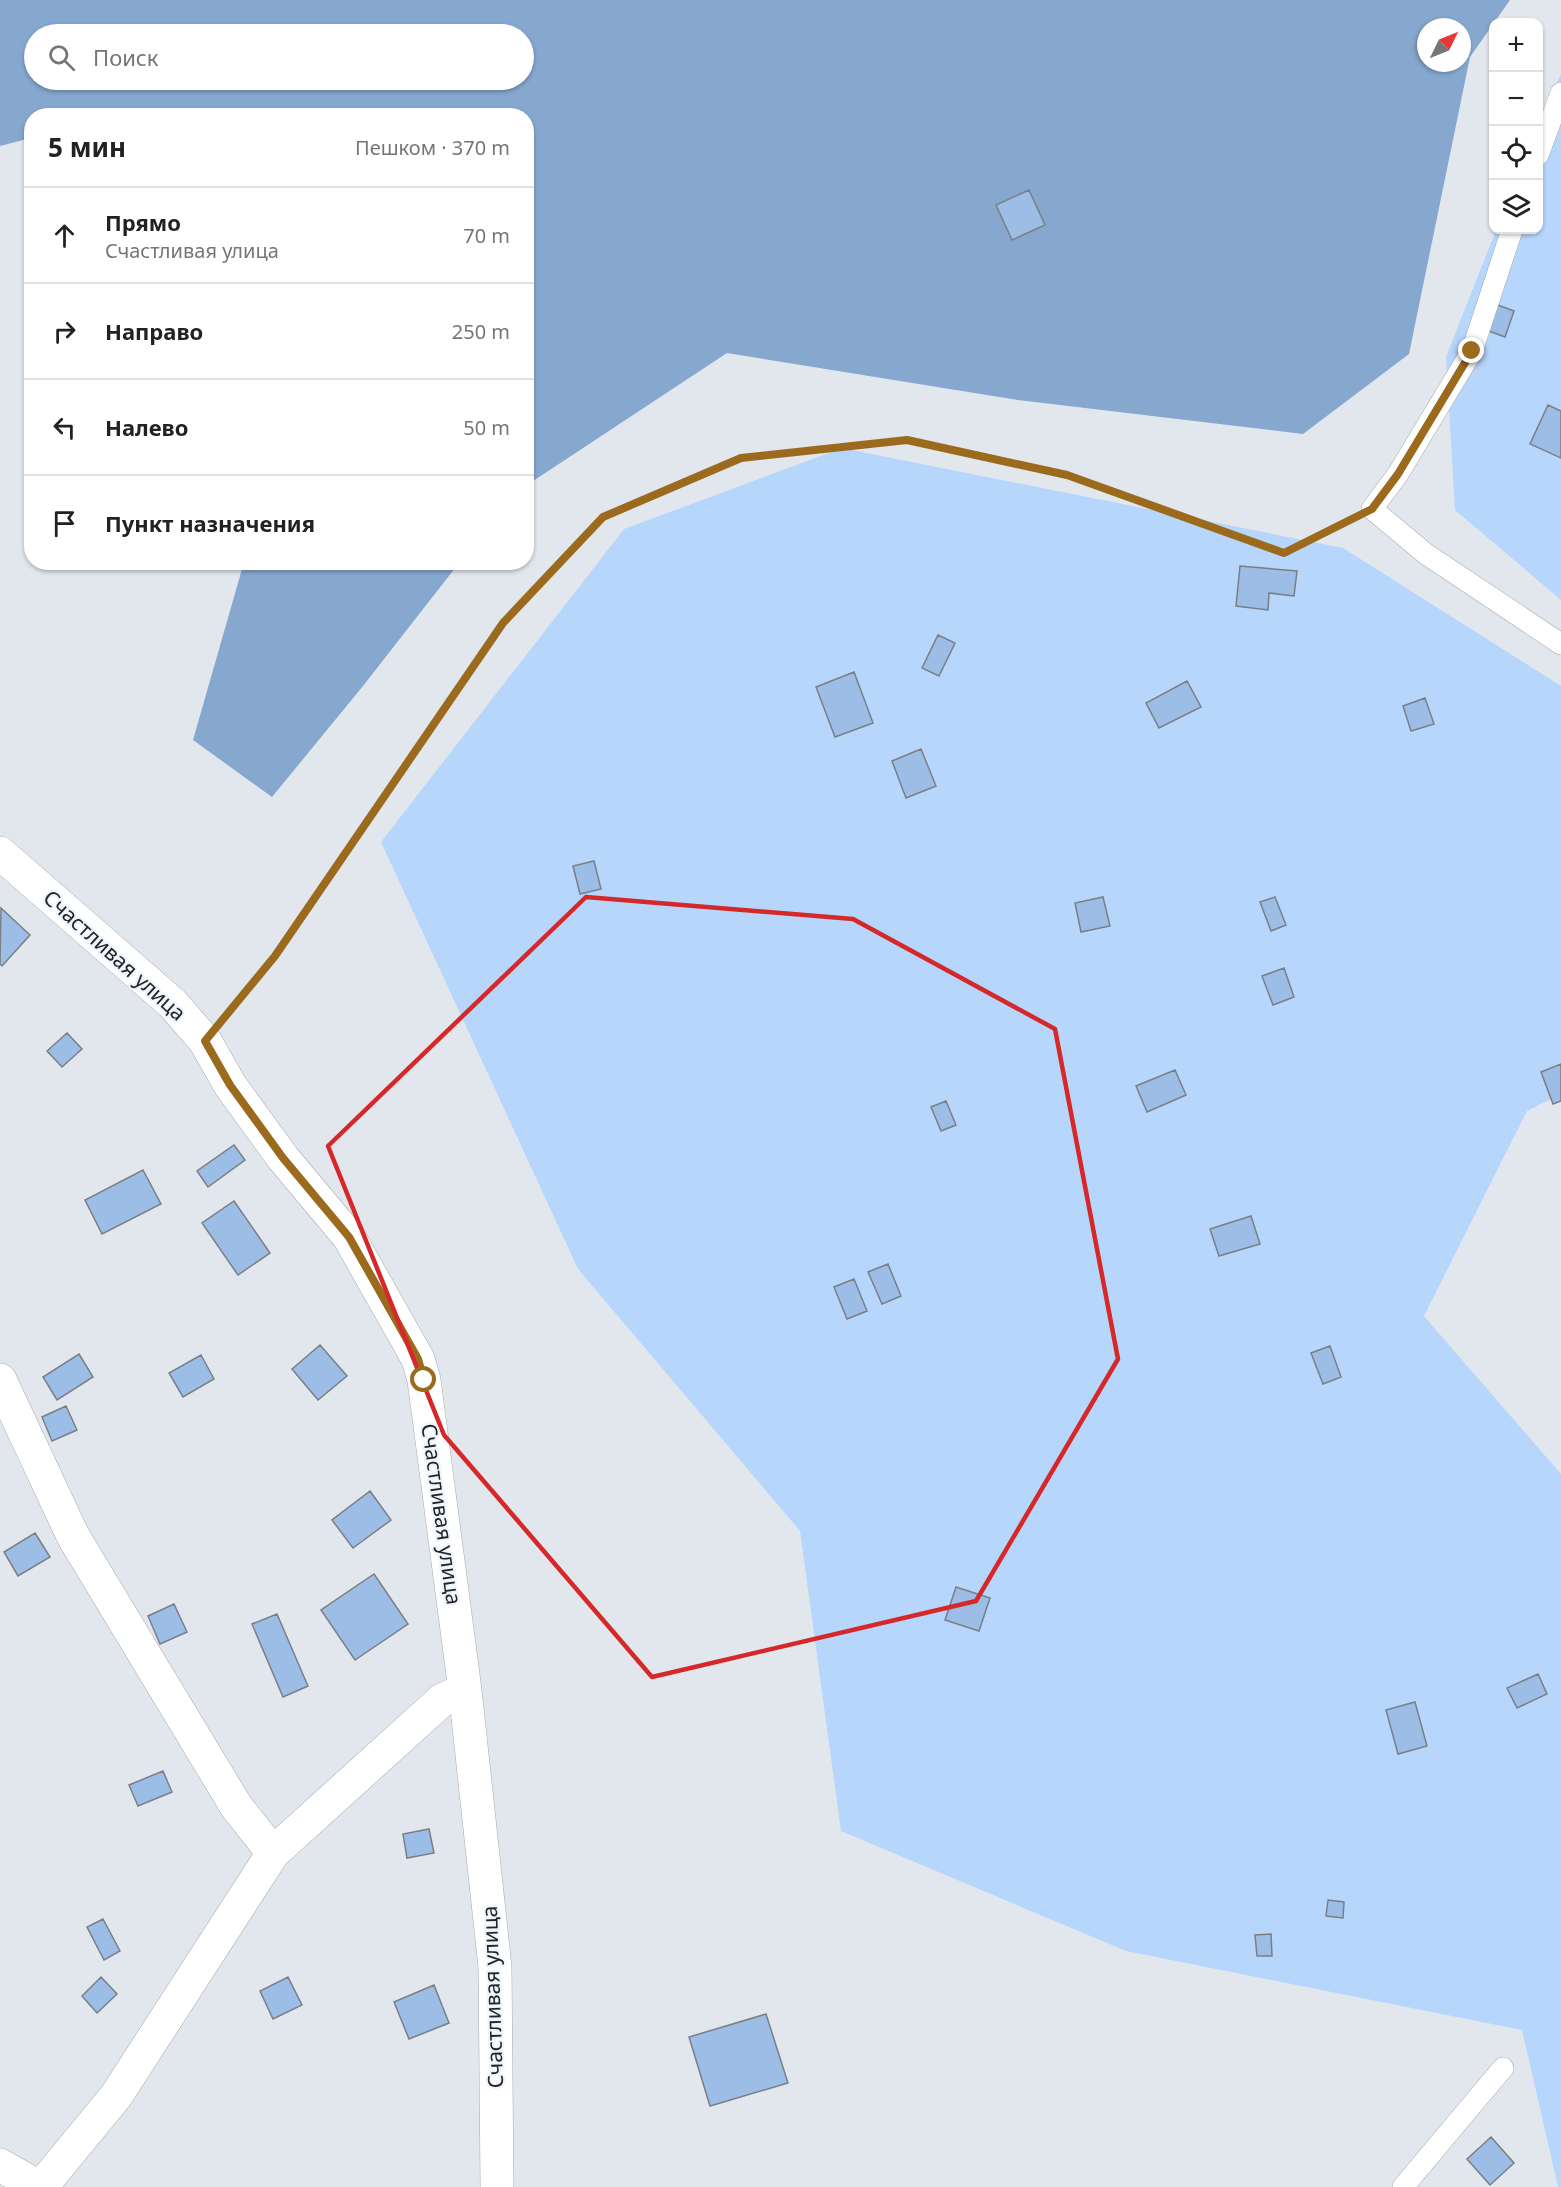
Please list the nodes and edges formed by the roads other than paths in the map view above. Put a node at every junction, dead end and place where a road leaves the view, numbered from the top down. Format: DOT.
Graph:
graph roads {
  1 [pos="1561,93"];
  2 [pos="1543,144"];
  3 [pos="1511,234"];
  4 [pos="1561,644"];
  5 [pos="0,853"];
  6 [pos="0,1380"];
  7 [pos="465,1690"];
  8 [pos="273,1853"];
  9 [pos="1503,2068"];
  10 [pos="0,2165"];
  11 [pos="40,2187"];
  12 [pos="497,2187"];
  13 [pos="1403,2187"];
  1 -- 2 [label="lane"];
  3 -- 4 [label="lane"];
  5 -- 7 [label="street, Счастливая улица"];
  6 -- 8 [label="street"];
  7 -- 8 [label="street"];
  7 -- 12 [label="street, Счастливая улица"];
  8 -- 11 [label="street"];
  9 -- 13 [label="lane"];
  10 -- 11 [label="street"];
}
